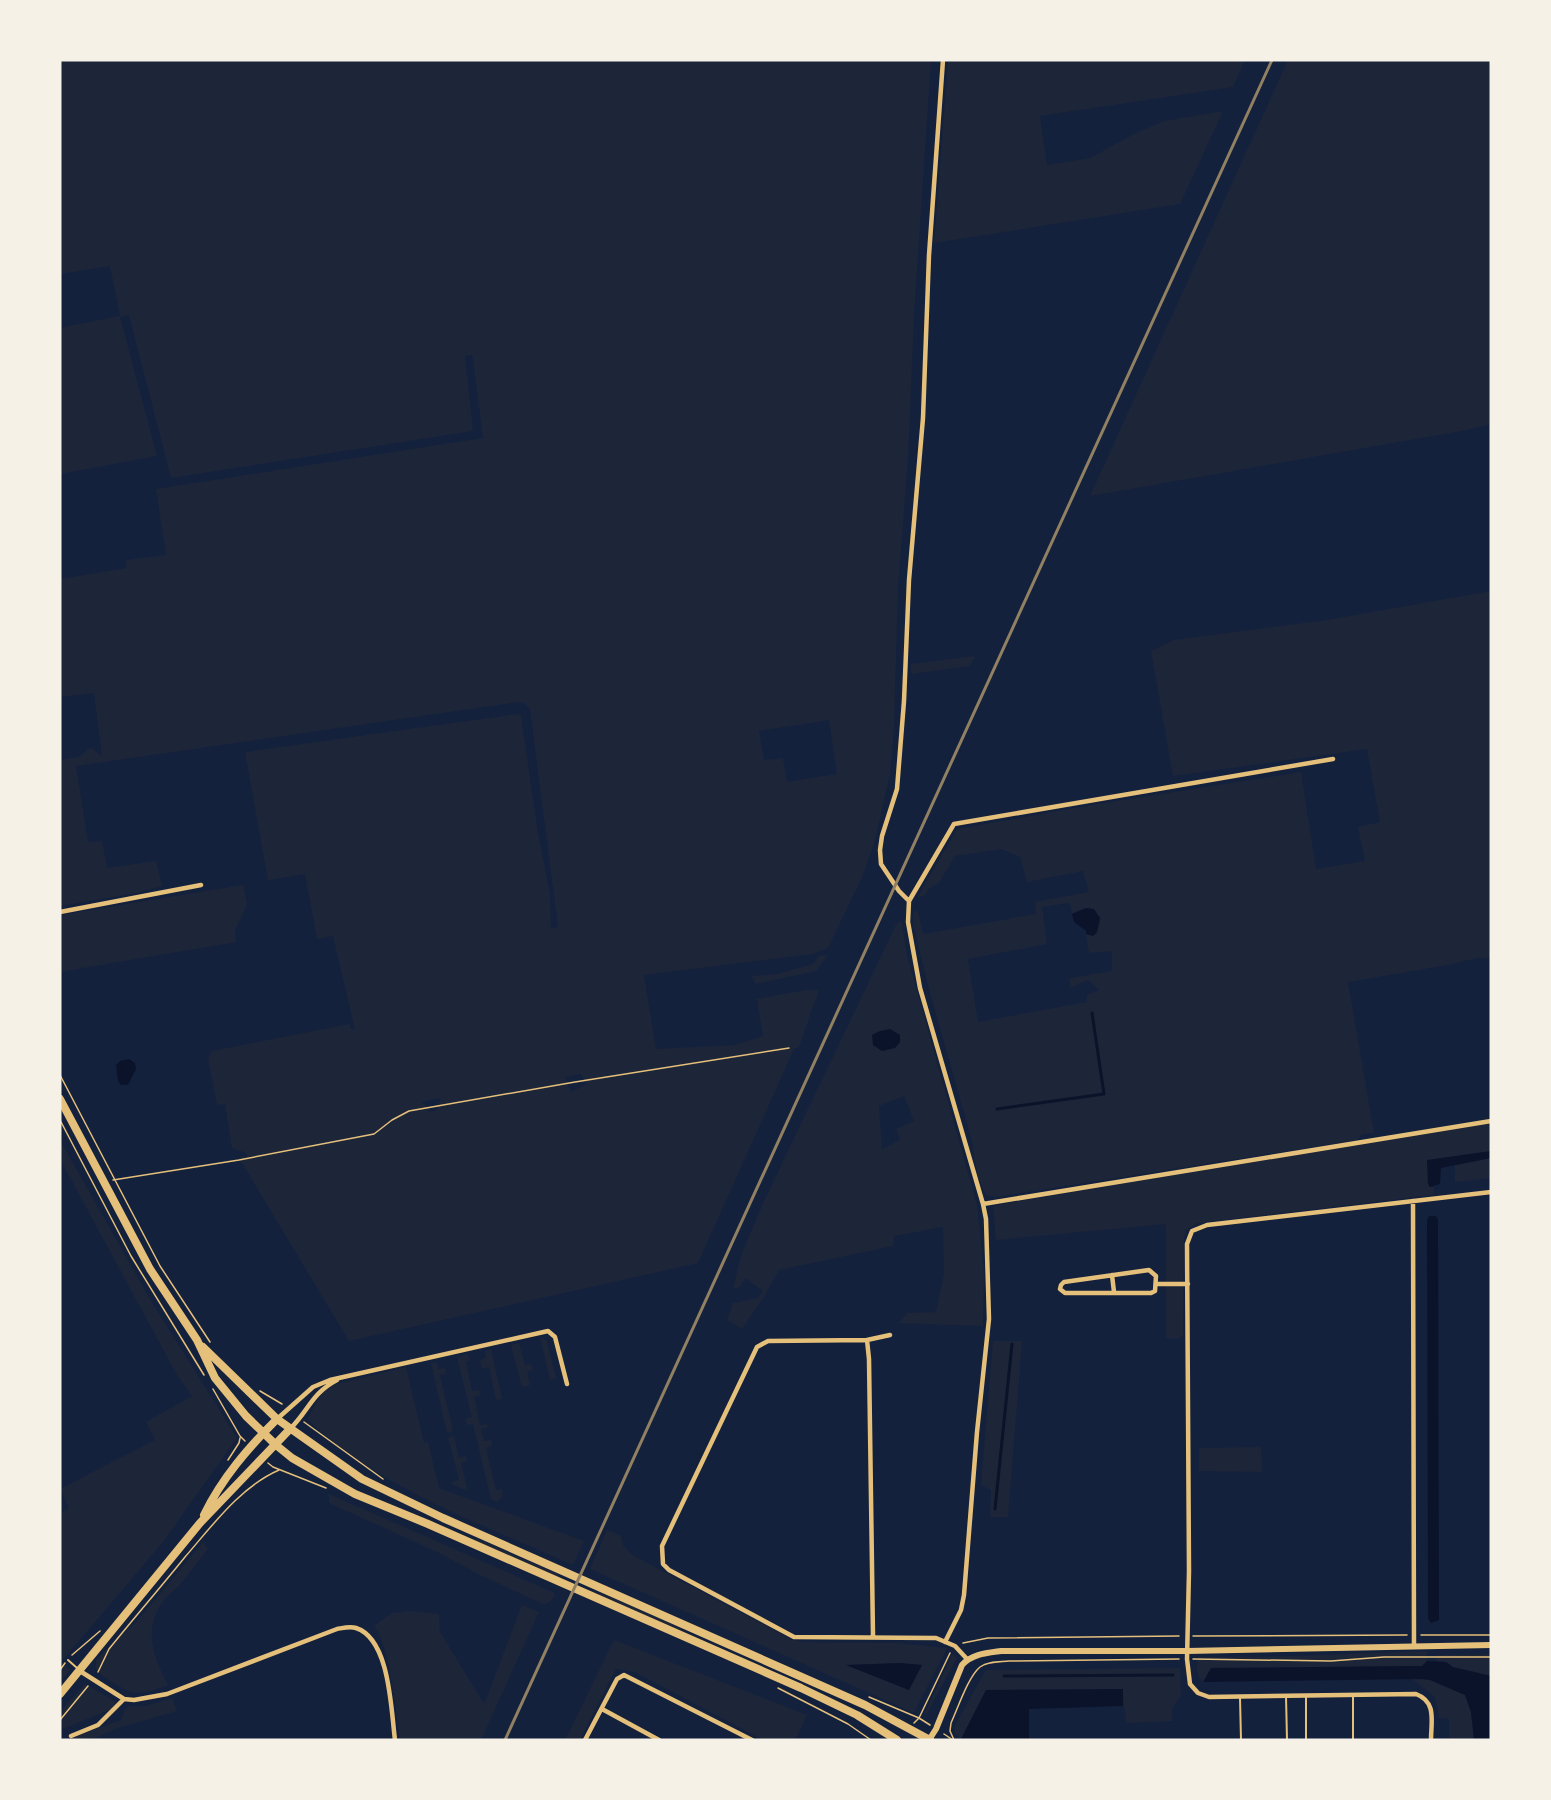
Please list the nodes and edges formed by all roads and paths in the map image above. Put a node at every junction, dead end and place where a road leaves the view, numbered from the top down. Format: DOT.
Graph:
graph roads {
  1 [pos="943,60"];
  2 [pos="1333,759"];
  3 [pos="201,885"];
  4 [pos="909,901"];
  5 [pos="60,912"];
  6 [pos="789,1048"];
  7 [pos="60,1075"];
  8 [pos="60,1099"];
  9 [pos="1491,1121"];
  10 [pos="114,1180"];
  11 [pos="1491,1192"];
  12 [pos="1413,1202"];
  13 [pos="983,1204"];
  14 [pos="1112,1275"];
  15 [pos="1156,1284"];
  16 [pos="1188,1284"];
  17 [pos="1114,1292"];
  18 [pos="890,1335"];
  19 [pos="867,1340"];
  20 [pos="199,1344"];
  21 [pos="212,1345"];
  22 [pos="340,1378"];
  23 [pos="567,1383"];
  24 [pos="256,1389"];
  25 [pos="288,1409"];
  26 [pos="277,1419"];
  27 [pos="300,1419"];
  28 [pos="290,1429"];
  29 [pos="262,1434"];
  30 [pos="240,1436"];
  31 [pos="276,1445"];
  32 [pos="292,1458"];
  33 [pos="228,1460"];
  34 [pos="390,1483"];
  35 [pos="200,1523"];
  36 [pos="103,1629"];
  37 [pos="1414,1635"];
  38 [pos="1491,1635"];
  39 [pos="873,1636"];
  40 [pos="1187,1636"];
  41 [pos="945,1642"];
  42 [pos="1491,1645"];
  43 [pos="955,1646"];
  44 [pos="1414,1647"];
  45 [pos="1187,1650"];
  46 [pos="1491,1657"];
  47 [pos="968,1659"];
  48 [pos="1187,1659"];
  49 [pos="68,1660"];
  50 [pos="62,1666"];
  51 [pos="60,1670"];
  52 [pos="80,1671"];
  53 [pos="92,1680"];
  54 [pos="775,1686"];
  55 [pos="60,1694"];
  56 [pos="1353,1695"];
  57 [pos="1240,1696"];
  58 [pos="1286,1696"];
  59 [pos="1306,1696"];
  60 [pos="124,1699"];
  61 [pos="602,1710"];
  62 [pos="60,1720"];
  63 [pos="936,1729"];
  64 [pos="71,1736"];
  65 [pos="395,1740"];
  66 [pos="585,1740"];
  67 [pos="659,1740"];
  68 [pos="752,1740"];
  69 [pos="871,1740"];
  70 [pos="897,1740"];
  71 [pos="929,1740"];
  72 [pos="954,1740"];
  73 [pos="1241,1740"];
  74 [pos="1287,1740"];
  75 [pos="1306,1740"];
  76 [pos="1353,1740"];
  77 [pos="1431,1740"];
  1 -- 4 [label="street"];
  2 -- 4 [label="street"];
  3 -- 5 [label="street"];
  4 -- 13 [label="street"];
  6 -- 10 [label="path"];
  7 -- 10 [label="path"];
  8 -- 20 [label="main road"];
  9 -- 13 [label="street"];
  10 -- 21 [label="path"];
  11 -- 12 [label="street"];
  12 -- 16 [label="street"];
  12 -- 37 [label="street"];
  13 -- 41 [label="street"];
  14 -- 15 [label="street"];
  14 -- 17 [label="street"];
  14 -- 17 [label="street"];
  15 -- 16 [label="street"];
  15 -- 17 [label="street"];
  16 -- 40 [label="street"];
  18 -- 19 [label="street"];
  19 -- 39 [label="street"];
  19 -- 39 [label="street"];
  20 -- 26 [label="main road"];
  20 -- 29 [label="main road"];
  22 -- 23 [label="street"];
  22 -- 25 [label="street"];
  22 -- 27 [label="street"];
  24 -- 25 [label="path"];
  25 -- 26 [label="street"];
  26 -- 28 [label="main road"];
  26 -- 29 [label="main road"];
  27 -- 28 [label="street"];
  27 -- 34 [label="path"];
  28 -- 31 [label="main road"];
  28 -- 71 [label="main road"];
  29 -- 31 [label="main road"];
  29 -- 35 [label="main road"];
  30 -- 33 [label="path"];
  31 -- 32 [label="main road"];
  31 -- 35 [label="main road"];
  32 -- 53 [label="path"];
  32 -- 70 [label="main road"];
  35 -- 52 [label="main road"];
  36 -- 49 [label="path"];
  37 -- 38 [label="path"];
  37 -- 40 [label="path"];
  37 -- 44 [label="street"];
  39 -- 41 [label="street"];
  40 -- 43 [label="path"];
  40 -- 45 [label="street"];
  41 -- 43 [label="street"];
  42 -- 44 [label="street"];
  43 -- 47 [label="street"];
  43 -- 63 [label="path"];
  44 -- 45 [label="street"];
  45 -- 47 [label="street"];
  45 -- 48 [label="street"];
  46 -- 48 [label="path"];
  47 -- 63 [label="street"];
  48 -- 57 [label="street"];
  48 -- 72 [label="path"];
  49 -- 52 [label="lane"];
  50 -- 51 [label="path"];
  52 -- 53 [label="street"];
  52 -- 55 [label="main road"];
  53 -- 60 [label="street"];
  53 -- 62 [label="path"];
  54 -- 69 [label="path"];
  56 -- 59 [label="street"];
  56 -- 76 [label="lane"];
  56 -- 77 [label="street"];
  57 -- 58 [label="street"];
  57 -- 73 [label="lane"];
  58 -- 59 [label="street"];
  58 -- 74 [label="lane"];
  59 -- 75 [label="lane"];
  60 -- 64 [label="street"];
  60 -- 65 [label="street"];
  61 -- 66 [label="street"];
  61 -- 67 [label="street"];
  61 -- 68 [label="street"];
  63 -- 71 [label="street"];
  63 -- 72 [label="path"];
}
